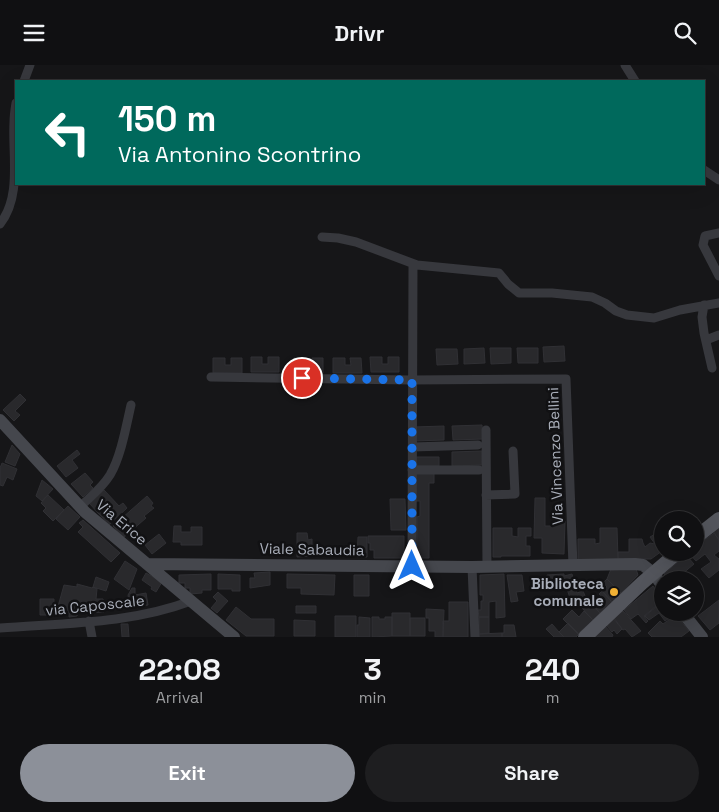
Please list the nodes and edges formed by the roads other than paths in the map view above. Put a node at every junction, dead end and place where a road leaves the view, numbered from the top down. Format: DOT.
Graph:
graph roads {
  1 [pos="30,65"];
  2 [pos="625,65"];
  3 [pos="24,80"];
  4 [pos="634,80"];
  5 [pos="15,112"];
  6 [pos="705,171"];
  7 [pos="719,180"];
  8 [pos="0,224"];
  9 [pos="719,233"];
  10 [pos="322,237"];
  11 [pos="413,264"];
  12 [pos="718,273"];
  13 [pos="719,303"];
  14 [pos="704,305"];
  15 [pos="719,335"];
  16 [pos="706,340"];
  17 [pos="712,368"];
  18 [pos="211,377"];
  19 [pos="412,380"];
  20 [pos="132,405"];
  21 [pos="0,420"];
  22 [pos="486,430"];
  23 [pos="478,445"];
  24 [pos="412,447"];
  25 [pos="513,451"];
  26 [pos="412,470"];
  27 [pos="479,470"];
  28 [pos="486,495"];
  29 [pos="80,507"];
  30 [pos="719,519"];
  31 [pos="704,531"];
  32 [pos="667,561"];
  33 [pos="147,564"];
  34 [pos="412,566"];
  35 [pos="573,566"];
  36 [pos="472,567"];
  37 [pos="487,567"];
  38 [pos="653,573"];
  39 [pos="191,601"];
  40 [pos="89,621"];
  41 [pos="690,621"];
  42 [pos="0,628"];
  43 [pos="92,637"];
  44 [pos="234,637"];
  45 [pos="475,637"];
  46 [pos="585,637"];
  47 [pos="702,637"];
  1 -- 3 [label="street"];
  2 -- 4 [label="street"];
  5 -- 8 [label="street"];
  6 -- 7 [label="street"];
  9 -- 12 [label="street"];
  10 -- 11 [label="street"];
  11 -- 14 [label="street"];
  11 -- 19 [label="street"];
  13 -- 14 [label="street"];
  14 -- 16 [label="street"];
  15 -- 16 [label="street"];
  16 -- 17 [label="street"];
  18 -- 19 [label="street"];
  19 -- 24 [label="street"];
  19 -- 35 [label="street, Via Vincenzo Bellini"];
  20 -- 29 [label="street"];
  21 -- 29 [label="street, Via Erice"];
  22 -- 28 [label="street"];
  23 -- 24 [label="street"];
  24 -- 26 [label="street"];
  25 -- 28 [label="street"];
  26 -- 27 [label="street"];
  26 -- 34 [label="street"];
  28 -- 37 [label="street"];
  29 -- 33 [label="street, Via Erice"];
  30 -- 31 [label="main road"];
  32 -- 38 [label="main road"];
  33 -- 34 [label="street, Viale Sabaudia"];
  33 -- 39 [label="street, Via Erice"];
  34 -- 36 [label="street, Viale Sabaudia"];
  35 -- 37 [label="street, Viale Sabaudia"];
  35 -- 38 [label="street, Viale Sabaudia"];
  36 -- 37 [label="street, Viale Sabaudia"];
  36 -- 45 [label="street"];
  38 -- 46 [label="main road"];
  39 -- 40 [label="street, via Caposcale"];
  39 -- 44 [label="street, Via Erice"];
  40 -- 42 [label="street, via Caposcale"];
  40 -- 43 [label="street"];
  41 -- 47 [label="street"];
}
